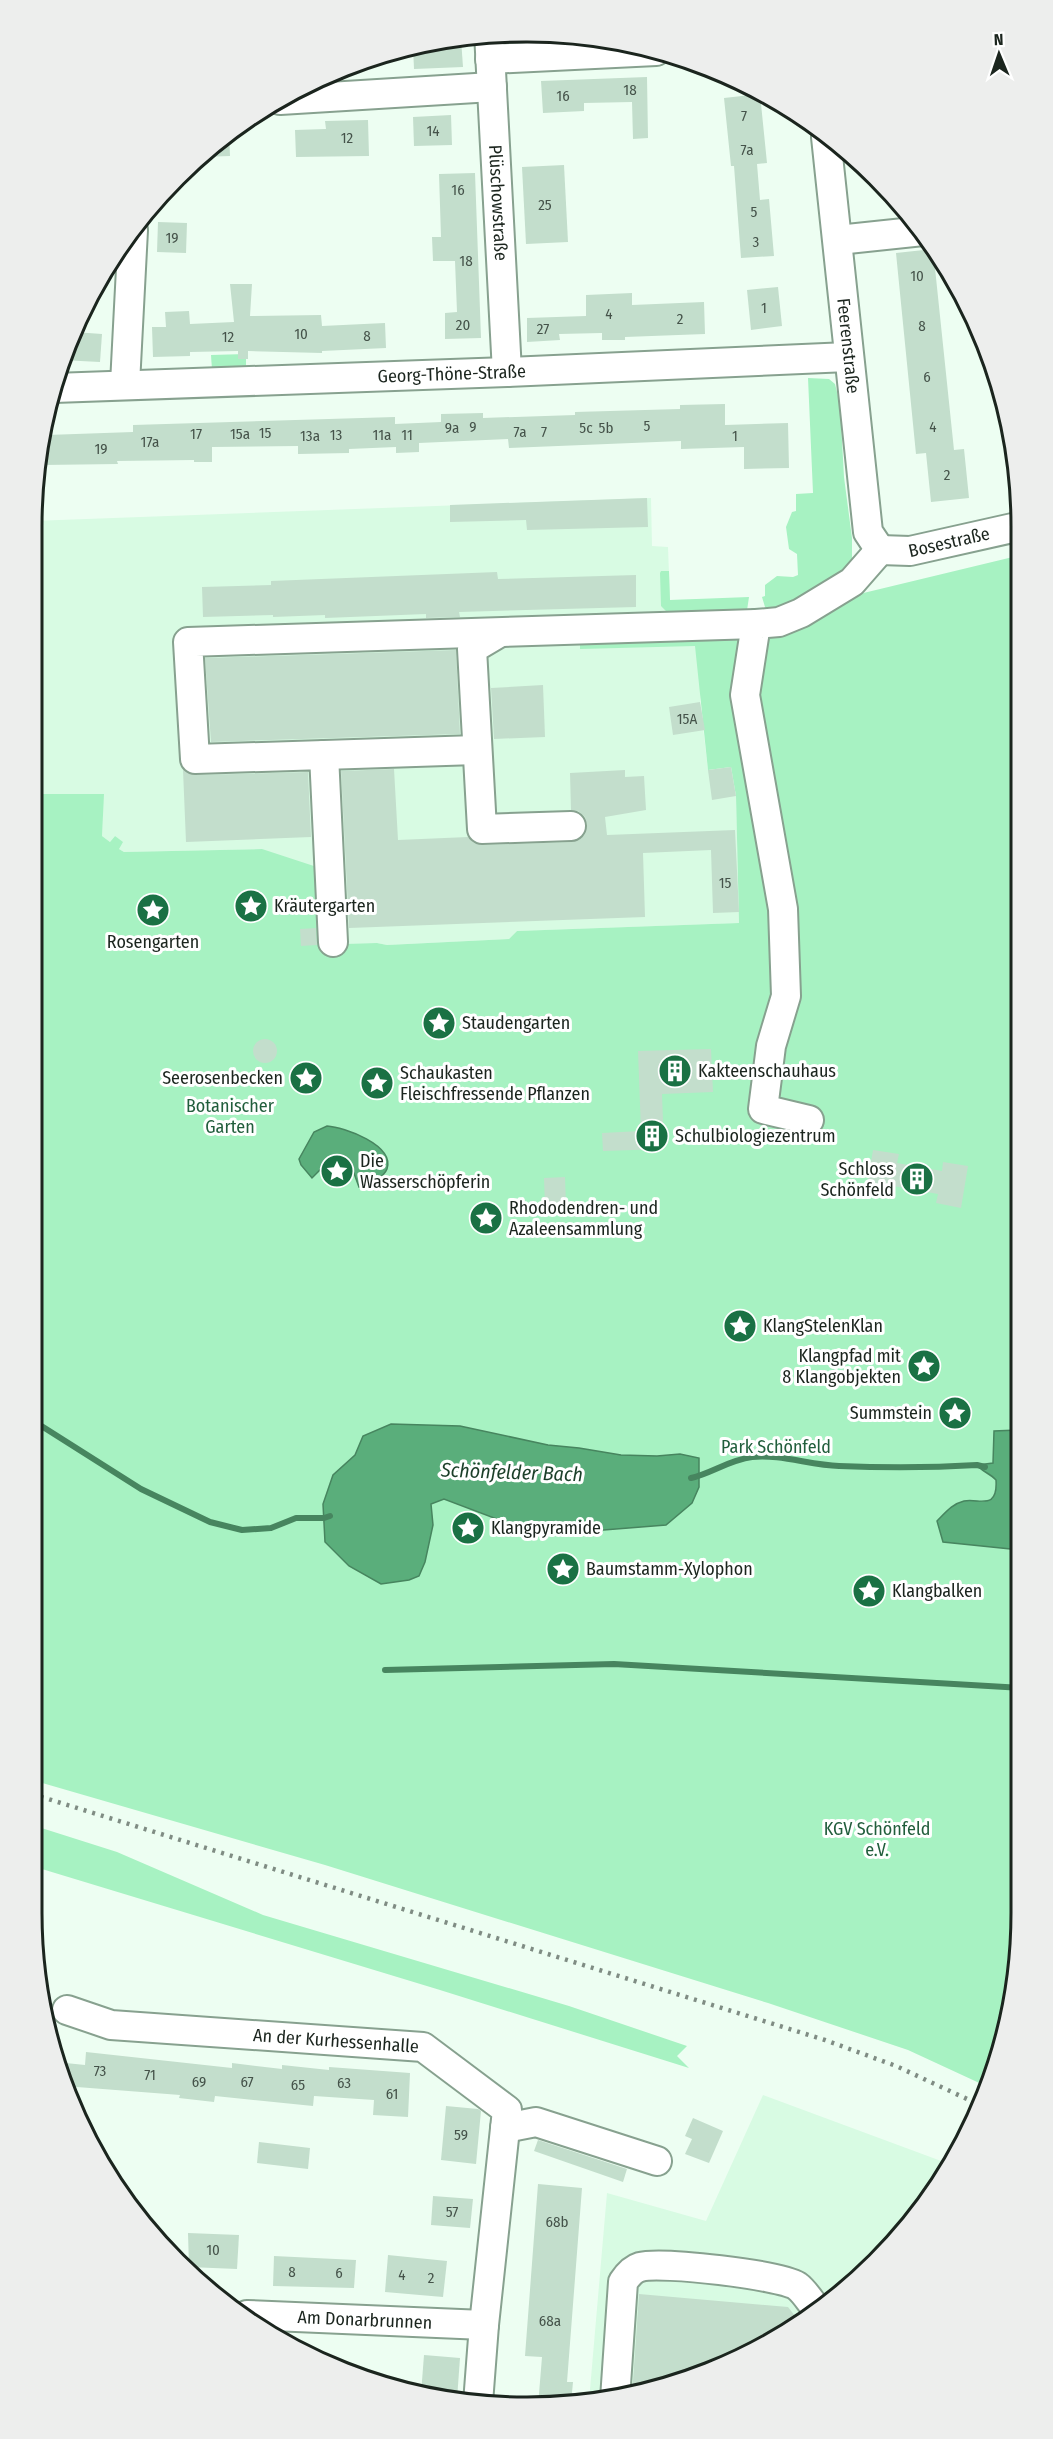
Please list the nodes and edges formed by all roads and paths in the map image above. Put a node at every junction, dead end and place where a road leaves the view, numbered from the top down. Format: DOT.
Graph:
graph roads {
  1 [pos="490,46"];
  2 [pos="613,50"];
  3 [pos="492,87"];
  4 [pos="299,99"];
  5 [pos="826,146"];
  6 [pos="911,232"];
  7 [pos="838,240"];
  8 [pos="132,246"];
  9 [pos="848,357"];
  10 [pos="507,372"];
  11 [pos="125,384"];
  12 [pos="63,387"];
  13 [pos="1011,527"];
  14 [pos="880,550"];
  15 [pos="756,624"];
  16 [pos="499,633"];
  17 [pos="476,750"];
  18 [pos="324,755"];
  19 [pos="572,826"];
  20 [pos="333,942"];
  21 [pos="809,1120"];
  22 [pos="67,2010"];
  23 [pos="505,2128"];
  24 [pos="657,2161"];
  25 [pos="812,2303"];
  26 [pos="258,2315"];
  27 [pos="484,2325"];
  28 [pos="616,2389"];
  29 [pos="479,2394"];
  1 -- 2 [label="street"];
  1 -- 3 [label="street, Plüschowstraße"];
  3 -- 4 [label="street"];
  3 -- 10 [label="street, Plüschowstraße"];
  5 -- 7 [label="street, Feerenstraße"];
  6 -- 7 [label="street"];
  7 -- 9 [label="street, Feerenstraße"];
  8 -- 11 [label="street"];
  9 -- 10 [label="street, Georg-Thöne-Straße"];
  9 -- 14 [label="street, Feerenstraße"];
  10 -- 11 [label="street, Georg-Thöne-Straße"];
  11 -- 12 [label="street, Georg-Thöne-Straße"];
  13 -- 14 [label="street, Bosestraße"];
  14 -- 15 [label="street"];
  15 -- 16 [label="street"];
  15 -- 21 [label="street"];
  16 -- 17 [label="street"];
  16 -- 18 [label="street"];
  17 -- 18 [label="street"];
  17 -- 19 [label="street"];
  18 -- 20 [label="street"];
  22 -- 23 [label="street, An der Kurhessenhalle"];
  23 -- 24 [label="street"];
  23 -- 27 [label="street, An der Kurhessenhalle"];
  25 -- 28 [label="street"];
  26 -- 27 [label="street, Am Donarbrunnen"];
  27 -- 29 [label="street, An der Kurhessenhalle"];
}
